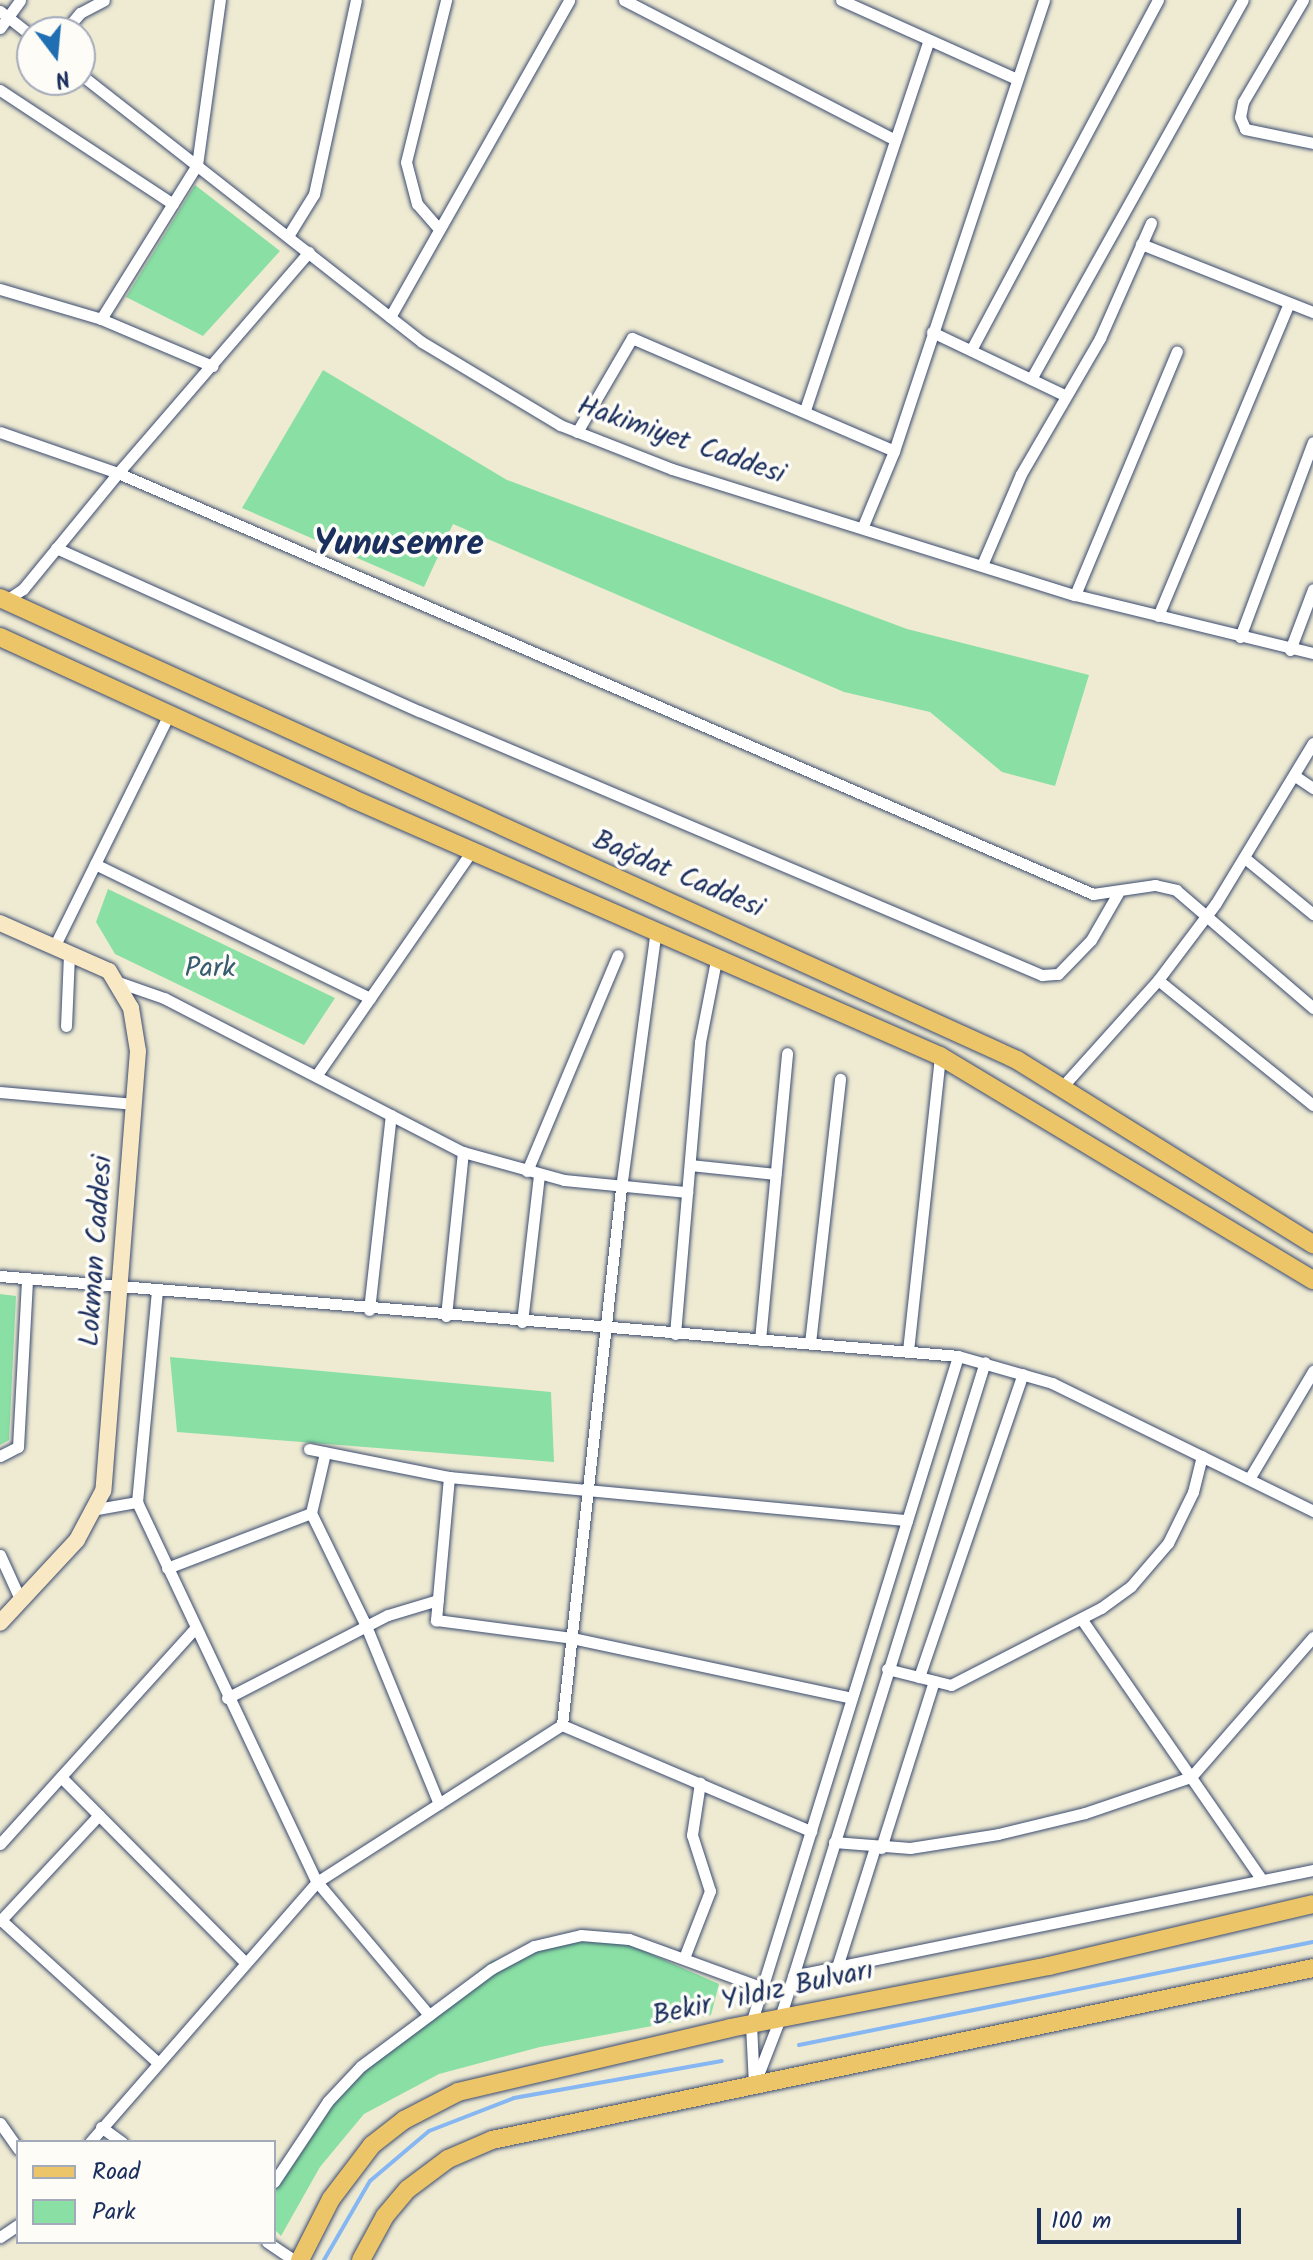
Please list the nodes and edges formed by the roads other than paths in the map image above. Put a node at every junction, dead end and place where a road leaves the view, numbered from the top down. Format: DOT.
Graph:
graph roads {
  1 [pos="20,0"];
  2 [pos="104,0"];
  3 [pos="220,0"];
  4 [pos="356,0"];
  5 [pos="446,0"];
  6 [pos="569,0"];
  7 [pos="624,0"];
  8 [pos="841,0"];
  9 [pos="1044,0"];
  10 [pos="1158,0"];
  11 [pos="1243,0"];
  12 [pos="1303,0"];
  13 [pos="4,14"];
  14 [pos="77,16"];
  15 [pos="0,28"];
  16 [pos="928,43"];
  17 [pos="1017,79"];
  18 [pos="96,86"];
  19 [pos="0,90"];
  20 [pos="895,140"];
  21 [pos="1313,143"];
  22 [pos="197,165"];
  23 [pos="173,204"];
  24 [pos="1151,223"];
  25 [pos="439,229"];
  26 [pos="288,236"];
  27 [pos="1141,244"];
  28 [pos="309,252"];
  29 [pos="0,289"];
  30 [pos="1289,303"];
  31 [pos="1313,312"];
  32 [pos="390,317"];
  33 [pos="101,319"];
  34 [pos="932,332"];
  35 [pos="971,350"];
  36 [pos="1177,351"];
  37 [pos="212,366"];
  38 [pos="1031,379"];
  39 [pos="1066,396"];
  40 [pos="805,410"];
  41 [pos="0,432"];
  42 [pos="577,432"];
  43 [pos="1313,442"];
  44 [pos="894,451"];
  45 [pos="118,473"];
  46 [pos="863,526"];
  47 [pos="56,548"];
  48 [pos="982,565"];
  49 [pos="1313,589"];
  50 [pos="1075,595"];
  51 [pos="2,600"];
  52 [pos="1158,616"];
  53 [pos="0,637"];
  54 [pos="1240,637"];
  55 [pos="1290,650"];
  56 [pos="1313,653"];
  57 [pos="169,714"];
  58 [pos="1313,743"];
  59 [pos="1295,776"];
  60 [pos="1313,788"];
  61 [pos="472,851"];
  62 [pos="1246,859"];
  63 [pos="95,864"];
  64 [pos="1118,893"];
  65 [pos="1204,914"];
  66 [pos="1313,914"];
  67 [pos="0,923"];
  68 [pos="656,929"];
  69 [pos="61,950"];
  70 [pos="618,955"];
  71 [pos="717,955"];
  72 [pos="1158,980"];
  73 [pos="118,982"];
  74 [pos="370,998"];
  75 [pos="1313,1008"];
  76 [pos="66,1026"];
  77 [pos="787,1053"];
  78 [pos="940,1056"];
  79 [pos="316,1076"];
  80 [pos="840,1079"];
  81 [pos="1062,1087"];
  82 [pos="0,1092"];
  83 [pos="134,1104"];
  84 [pos="1313,1105"];
  85 [pos="391,1115"];
  86 [pos="463,1152"];
  87 [pos="690,1165"];
  88 [pos="527,1171"];
  89 [pos="539,1174"];
  90 [pos="776,1174"];
  91 [pos="621,1188"];
  92 [pos="687,1192"];
  93 [pos="1313,1244"];
  94 [pos="0,1276"];
  95 [pos="27,1279"];
  96 [pos="1313,1280"];
  97 [pos="121,1289"];
  98 [pos="157,1292"];
  99 [pos="369,1310"];
  100 [pos="446,1316"];
  101 [pos="522,1322"];
  102 [pos="607,1328"];
  103 [pos="675,1334"];
  104 [pos="760,1340"];
  105 [pos="810,1343"];
  106 [pos="908,1351"];
  107 [pos="958,1356"];
  108 [pos="985,1362"];
  109 [pos="1313,1371"];
  110 [pos="1023,1374"];
  111 [pos="309,1449"];
  112 [pos="325,1453"];
  113 [pos="0,1456"];
  114 [pos="1202,1456"];
  115 [pos="449,1477"];
  116 [pos="1249,1479"];
  117 [pos="589,1492"];
  118 [pos="137,1502"];
  119 [pos="97,1509"];
  120 [pos="1313,1511"];
  121 [pos="311,1513"];
  122 [pos="907,1520"];
  123 [pos="0,1555"];
  124 [pos="167,1568"];
  125 [pos="438,1600"];
  126 [pos="21,1601"];
  127 [pos="1082,1620"];
  128 [pos="0,1623"];
  129 [pos="366,1626"];
  130 [pos="194,1629"];
  131 [pos="1313,1637"];
  132 [pos="572,1638"];
  133 [pos="887,1669"];
  134 [pos="919,1677"];
  135 [pos="934,1681"];
  136 [pos="227,1698"];
  137 [pos="852,1698"];
  138 [pos="562,1725"];
  139 [pos="61,1777"];
  140 [pos="1191,1777"];
  141 [pos="700,1783"];
  142 [pos="439,1804"];
  143 [pos="99,1815"];
  144 [pos="811,1831"];
  145 [pos="834,1842"];
  146 [pos="0,1844"];
  147 [pos="878,1848"];
  148 [pos="1313,1870"];
  149 [pos="1262,1880"];
  150 [pos="317,1882"];
  151 [pos="1313,1904"];
  152 [pos="0,1920"];
  153 [pos="684,1958"];
  154 [pos="246,1963"];
  155 [pos="837,1967"];
  156 [pos="1313,1968"];
  157 [pos="793,1976"];
  158 [pos="763,1988"];
  159 [pos="429,2015"];
  160 [pos="780,2018"];
  161 [pos="751,2024"];
  162 [pos="158,2063"];
  163 [pos="754,2084"];
  164 [pos="0,2123"];
  165 [pos="101,2127"];
  166 [pos="91,2140"];
  167 [pos="119,2140"];
  168 [pos="16,2146"];
  169 [pos="276,2179"];
  170 [pos="270,2244"];
  171 [pos="297,2260"];
  172 [pos="361,2260"];
  1 -- 13 [label="street"];
  2 -- 14 [label="street"];
  3 -- 22 [label="street"];
  4 -- 26 [label="street"];
  5 -- 25 [label="street"];
  6 -- 25 [label="street"];
  7 -- 20 [label="street"];
  8 -- 16 [label="street"];
  9 -- 17 [label="street"];
  10 -- 35 [label="street"];
  11 -- 38 [label="street"];
  12 -- 21 [label="street"];
  13 -- 15 [label="street"];
  16 -- 17 [label="street"];
  16 -- 20 [label="street"];
  17 -- 34 [label="street"];
  18 -- 22 [label="street, Hakimiyet Caddesi"];
  19 -- 23 [label="street"];
  20 -- 40 [label="street"];
  22 -- 23 [label="street"];
  22 -- 26 [label="street, Hakimiyet Caddesi"];
  23 -- 33 [label="street"];
  24 -- 27 [label="street"];
  25 -- 32 [label="street"];
  26 -- 28 [label="street, Hakimiyet Caddesi"];
  27 -- 30 [label="street"];
  27 -- 39 [label="street"];
  28 -- 32 [label="street, Hakimiyet Caddesi"];
  28 -- 37 [label="street"];
  29 -- 33 [label="street"];
  30 -- 31 [label="street"];
  30 -- 52 [label="street"];
  32 -- 42 [label="street, Hakimiyet Caddesi"];
  33 -- 37 [label="street"];
  34 -- 35 [label="street"];
  34 -- 44 [label="street"];
  35 -- 38 [label="street"];
  36 -- 50 [label="street"];
  37 -- 45 [label="street"];
  38 -- 39 [label="street"];
  39 -- 48 [label="street"];
  40 -- 42 [label="street"];
  40 -- 44 [label="street"];
  41 -- 45 [label="street"];
  42 -- 46 [label="street, Hakimiyet Caddesi"];
  43 -- 54 [label="street"];
  44 -- 46 [label="street"];
  45 -- 47 [label="street"];
  45 -- 64 [label="street"];
  46 -- 48 [label="street, Hakimiyet Caddesi"];
  47 -- 51 [label="street"];
  47 -- 64 [label="street"];
  48 -- 50 [label="street, Hakimiyet Caddesi"];
  49 -- 55 [label="street"];
  50 -- 52 [label="street, Hakimiyet Caddesi"];
  51 -- 81 [label="main road, Bağdat Caddesi"];
  52 -- 54 [label="street, Hakimiyet Caddesi"];
  53 -- 57 [label="main road, Bağdat Caddesi"];
  54 -- 55 [label="street, Hakimiyet Caddesi"];
  55 -- 56 [label="street, Hakimiyet Caddesi"];
  57 -- 61 [label="main road, Bağdat Caddesi"];
  57 -- 63 [label="street"];
  58 -- 59 [label="street"];
  59 -- 60 [label="street"];
  59 -- 62 [label="street"];
  61 -- 68 [label="main road, Bağdat Caddesi"];
  61 -- 74 [label="street"];
  62 -- 65 [label="street"];
  62 -- 66 [label="street"];
  63 -- 69 [label="street"];
  63 -- 74 [label="street"];
  64 -- 65 [label="street"];
  65 -- 72 [label="street"];
  65 -- 75 [label="street"];
  67 -- 69 [label="street"];
  68 -- 71 [label="main road, Bağdat Caddesi"];
  68 -- 91 [label="street"];
  69 -- 73 [label="street"];
  69 -- 76 [label="street"];
  70 -- 88 [label="street"];
  71 -- 78 [label="main road, Bağdat Caddesi"];
  71 -- 87 [label="street"];
  72 -- 81 [label="street"];
  72 -- 84 [label="street"];
  73 -- 79 [label="street"];
  73 -- 83 [label="street, Lokman Caddesi"];
  74 -- 79 [label="street"];
  77 -- 90 [label="street"];
  78 -- 96 [label="main road, Bağdat Caddesi"];
  78 -- 106 [label="street"];
  79 -- 85 [label="street"];
  80 -- 105 [label="street"];
  81 -- 93 [label="main road, Bağdat Caddesi"];
  82 -- 83 [label="street"];
  83 -- 97 [label="street, Lokman Caddesi"];
  85 -- 86 [label="street"];
  85 -- 99 [label="street"];
  86 -- 88 [label="street"];
  86 -- 100 [label="street"];
  87 -- 90 [label="street"];
  87 -- 92 [label="street"];
  88 -- 89 [label="street"];
  89 -- 91 [label="street"];
  89 -- 101 [label="street"];
  90 -- 104 [label="street"];
  91 -- 92 [label="street"];
  91 -- 102 [label="street"];
  92 -- 103 [label="street"];
  94 -- 95 [label="street"];
  95 -- 97 [label="street"];
  95 -- 113 [label="street"];
  97 -- 98 [label="street"];
  97 -- 119 [label="street, Lokman Caddesi"];
  98 -- 99 [label="street"];
  98 -- 118 [label="street"];
  99 -- 100 [label="street"];
  100 -- 101 [label="street"];
  101 -- 102 [label="street"];
  102 -- 103 [label="street"];
  102 -- 117 [label="street"];
  103 -- 104 [label="street"];
  104 -- 105 [label="street"];
  105 -- 106 [label="street"];
  106 -- 107 [label="street"];
  107 -- 108 [label="street"];
  107 -- 122 [label="street"];
  108 -- 110 [label="street"];
  108 -- 133 [label="street"];
  109 -- 116 [label="street"];
  110 -- 114 [label="street"];
  110 -- 134 [label="street"];
  111 -- 112 [label="street"];
  112 -- 115 [label="street"];
  112 -- 121 [label="street"];
  114 -- 116 [label="street"];
  114 -- 127 [label="street"];
  115 -- 117 [label="street"];
  115 -- 125 [label="street"];
  116 -- 120 [label="street"];
  117 -- 122 [label="street"];
  117 -- 132 [label="street"];
  118 -- 119 [label="street"];
  118 -- 124 [label="street"];
  119 -- 126 [label="street, Lokman Caddesi"];
  121 -- 124 [label="street"];
  121 -- 129 [label="street"];
  122 -- 137 [label="street"];
  123 -- 126 [label="street"];
  124 -- 130 [label="street"];
  125 -- 129 [label="street"];
  125 -- 132 [label="street"];
  126 -- 128 [label="street, Lokman Caddesi"];
  127 -- 135 [label="street"];
  127 -- 140 [label="street"];
  129 -- 136 [label="street"];
  129 -- 142 [label="street"];
  130 -- 136 [label="street"];
  130 -- 139 [label="street"];
  131 -- 140 [label="street"];
  132 -- 137 [label="street"];
  132 -- 138 [label="street"];
  133 -- 134 [label="street"];
  133 -- 145 [label="street"];
  134 -- 135 [label="street"];
  135 -- 147 [label="street"];
  136 -- 150 [label="street"];
  137 -- 144 [label="street"];
  138 -- 141 [label="street"];
  138 -- 142 [label="street"];
  139 -- 143 [label="street"];
  139 -- 146 [label="street"];
  140 -- 147 [label="street"];
  140 -- 149 [label="street"];
  141 -- 144 [label="street"];
  141 -- 153 [label="street"];
  142 -- 150 [label="street"];
  143 -- 152 [label="street"];
  143 -- 154 [label="street"];
  144 -- 158 [label="street"];
  145 -- 147 [label="street"];
  145 -- 157 [label="street"];
  147 -- 155 [label="street"];
  148 -- 149 [label="street"];
  149 -- 155 [label="street"];
  150 -- 154 [label="street"];
  150 -- 159 [label="street"];
  151 -- 160 [label="main road, Bekir Yıldız Bulvarı"];
  152 -- 162 [label="street"];
  153 -- 158 [label="street"];
  153 -- 159 [label="street"];
  154 -- 162 [label="street"];
  155 -- 157 [label="street"];
  156 -- 163 [label="main road"];
  157 -- 160 [label="street"];
  158 -- 161 [label="street"];
  159 -- 169 [label="street"];
  160 -- 161 [label="main road, Bekir Yıldız Bulvarı"];
  160 -- 163 [label="street"];
  161 -- 163 [label="street"];
  161 -- 171 [label="main road, Bekir Yıldız Bulvarı"];
  162 -- 165 [label="street"];
  163 -- 172 [label="main road"];
  164 -- 168 [label="street"];
  165 -- 166 [label="street"];
  165 -- 167 [label="street"];
  170 -- 171 [label="street"];
}
